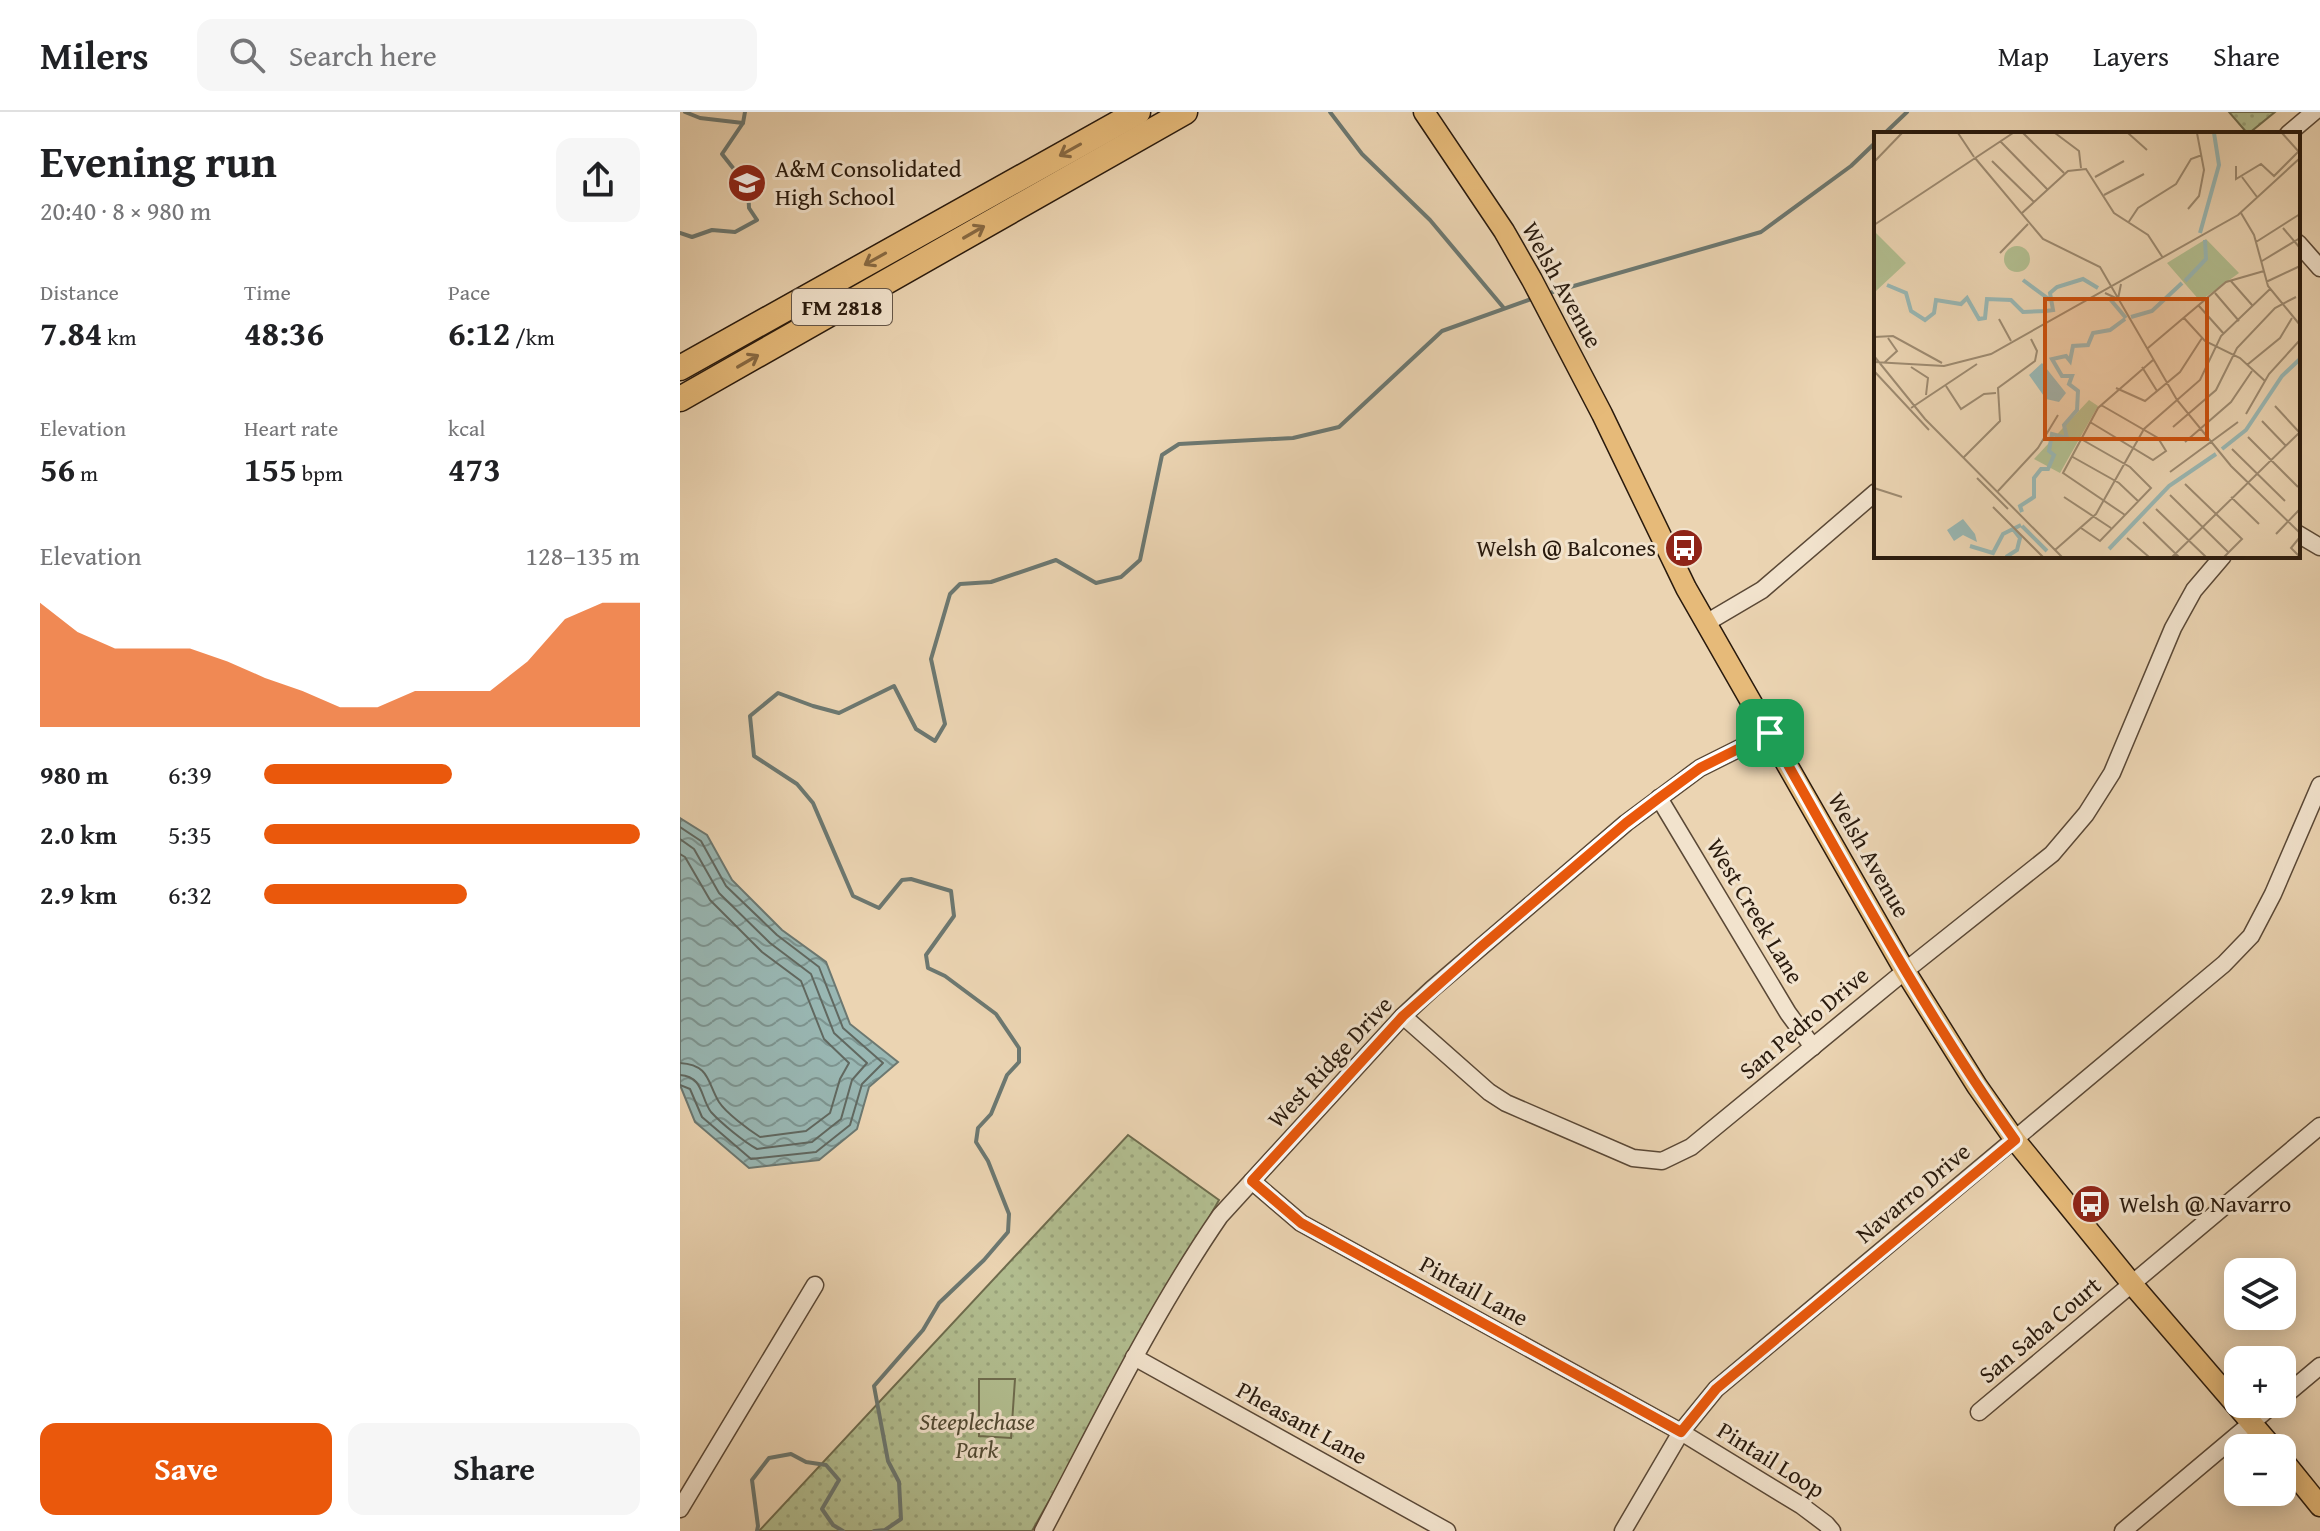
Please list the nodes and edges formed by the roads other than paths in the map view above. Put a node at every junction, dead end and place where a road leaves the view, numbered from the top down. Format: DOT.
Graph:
graph roads {
  1 [pos="1138,112"];
  2 [pos="1185,112"];
  3 [pos="1424,112"];
  4 [pos="2314,112"];
  5 [pos="2290,132"];
  6 [pos="2300,245"];
  7 [pos="2320,268"];
  8 [pos="680,368"];
  9 [pos="680,399"];
  10 [pos="1874,494"];
  11 [pos="2300,535"];
  12 [pos="2320,547"];
  13 [pos="2221,558"];
  14 [pos="1706,623"];
  15 [pos="1770,733"];
  16 [pos="2320,785"];
  17 [pos="1659,798"];
  18 [pos="1905,971"];
  19 [pos="1403,1016"];
  20 [pos="1813,1047"];
  21 [pos="2320,1126"];
  22 [pos="2015,1140"];
  23 [pos="1252,1181"];
  24 [pos="2132,1284"];
  25 [pos="815,1285"];
  26 [pos="1134,1357"];
  27 [pos="2320,1366"];
  28 [pos="2296,1386"];
  29 [pos="1979,1412"];
  30 [pos="2258,1418"];
  31 [pos="2253,1422"];
  32 [pos="1681,1432"];
  33 [pos="2262,1434"];
  34 [pos="2296,1476"];
  35 [pos="2320,1506"];
  36 [pos="680,1509"];
  37 [pos="1043,1531"];
  38 [pos="1447,1531"];
  39 [pos="1623,1531"];
  40 [pos="1832,1531"];
  41 [pos="2123,1531"];
  1 -- 8 [label="highway, FM 2818, one-way"];
  9 -- 2 [label="highway, FM 2818, one-way"];
  3 -- 14 [label="main road, Welsh Avenue"];
  4 -- 5 [label="street"];
  6 -- 7 [label="street"];
  10 -- 14 [label="street"];
  11 -- 12 [label="street"];
  13 -- 18 [label="street, San Pedro Drive"];
  14 -- 15 [label="main road, Welsh Avenue"];
  15 -- 17 [label="street, West Ridge Drive"];
  15 -- 18 [label="main road, Welsh Avenue"];
  16 -- 22 [label="street, Navarro Drive"];
  17 -- 19 [label="street, West Ridge Drive"];
  17 -- 20 [label="street, West Creek Lane"];
  18 -- 20 [label="street, San Pedro Drive"];
  18 -- 22 [label="main road, Welsh Avenue"];
  19 -- 20 [label="street, San Pedro Drive"];
  19 -- 23 [label="street, West Ridge Drive"];
  21 -- 24 [label="street, San Saba Court"];
  22 -- 24 [label="main road, Welsh Avenue"];
  22 -- 32 [label="street, Navarro Drive"];
  23 -- 26 [label="street, West Ridge Drive"];
  23 -- 32 [label="street, Pintail Lane"];
  24 -- 29 [label="street, San Saba Court"];
  24 -- 31 [label="main road, Welsh Avenue"];
  25 -- 36 [label="street"];
  26 -- 37 [label="street, West Ridge Drive"];
  26 -- 38 [label="street, Pheasant Lane"];
  27 -- 28 [label="street"];
  30 -- 31 [label="street"];
  31 -- 33 [label="main road, Welsh Avenue"];
  31 -- 41 [label="street"];
  32 -- 39 [label="street, Navarro Drive"];
  32 -- 40 [label="street, Pintail Loop"];
  34 -- 35 [label="main road"];
}
